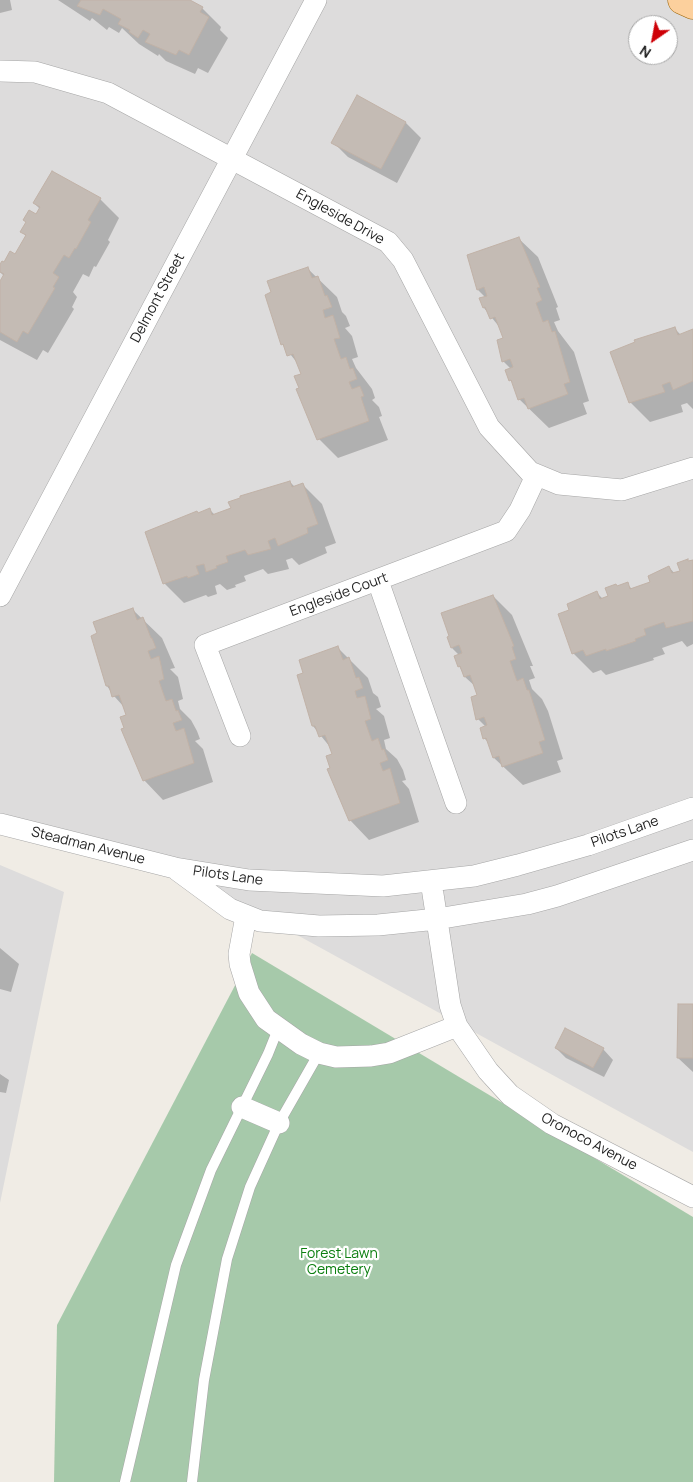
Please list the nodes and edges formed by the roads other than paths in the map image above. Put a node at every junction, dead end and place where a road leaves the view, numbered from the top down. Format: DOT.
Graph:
graph roads {
  1 [pos="316,0"];
  2 [pos="682,0"];
  3 [pos="693,5"];
  4 [pos="0,71"];
  5 [pos="231,160"];
  6 [pos="693,468"];
  7 [pos="536,476"];
  8 [pos="378,581"];
  9 [pos="0,596"];
  10 [pos="240,736"];
  11 [pos="456,803"];
  12 [pos="693,808"];
  13 [pos="0,824"];
  14 [pos="693,850"];
  15 [pos="175,868"];
  16 [pos="431,880"];
  17 [pos="246,916"];
  18 [pos="437,919"];
  19 [pos="457,1026"];
  20 [pos="278,1029"];
  21 [pos="319,1053"];
  22 [pos="242,1107"];
  23 [pos="279,1123"];
  24 [pos="693,1197"];
  25 [pos="125,1482"];
  26 [pos="192,1482"];
  1 -- 5 [label="street, Delmont Street"];
  2 -- 3 [label="main road"];
  4 -- 5 [label="street, Engleside Drive"];
  5 -- 7 [label="street, Engleside Drive"];
  5 -- 9 [label="street, Delmont Street"];
  6 -- 7 [label="street, Engleside Drive"];
  7 -- 8 [label="street, Engleside Court"];
  8 -- 10 [label="street, Engleside Court"];
  8 -- 11 [label="street"];
  12 -- 16 [label="street, Pilots Lane"];
  13 -- 15 [label="street, Steadman Avenue"];
  14 -- 18 [label="street, Pilots Lane"];
  15 -- 16 [label="street, Pilots Lane"];
  15 -- 17 [label="street, Pilots Lane"];
  16 -- 18 [label="street, Oronoco Avenue"];
  17 -- 18 [label="street, Pilots Lane"];
  17 -- 20 [label="street"];
  18 -- 19 [label="street, Oronoco Avenue"];
  19 -- 21 [label="street"];
  19 -- 24 [label="street, Oronoco Avenue"];
  20 -- 21 [label="street"];
  20 -- 22 [label="lane"];
  21 -- 23 [label="lane"];
  22 -- 23 [label="street"];
  22 -- 25 [label="lane"];
  23 -- 26 [label="lane"];
}
